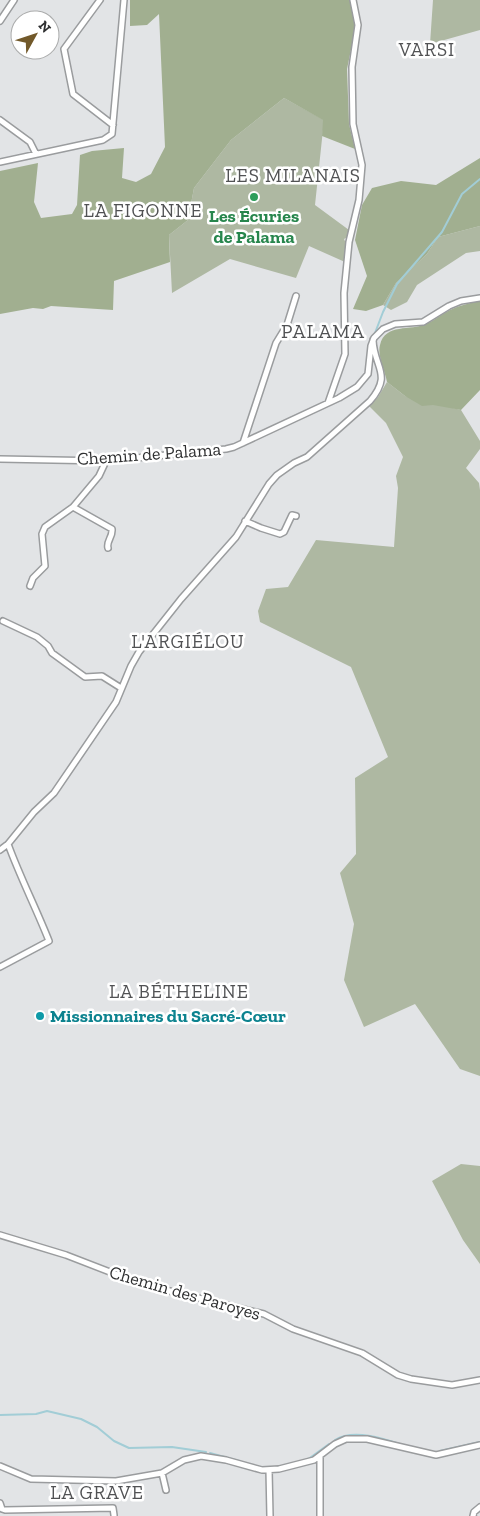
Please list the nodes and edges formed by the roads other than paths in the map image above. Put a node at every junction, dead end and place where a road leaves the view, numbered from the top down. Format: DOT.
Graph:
graph roads {
  1 [pos="14,0"];
  2 [pos="100,0"];
  3 [pos="124,0"];
  4 [pos="352,0"];
  5 [pos="0,20"];
  6 [pos="0,120"];
  7 [pos="113,125"];
  8 [pos="36,154"];
  9 [pos="0,162"];
  10 [pos="296,296"];
  11 [pos="480,298"];
  12 [pos="373,340"];
  13 [pos="328,403"];
  14 [pos="243,443"];
  15 [pos="0,459"];
  16 [pos="106,461"];
  17 [pos="73,507"];
  18 [pos="296,516"];
  19 [pos="245,521"];
  20 [pos="108,548"];
  21 [pos="30,586"];
  22 [pos="3,621"];
  23 [pos="121,688"];
  24 [pos="8,844"];
  25 [pos="0,850"];
  26 [pos="0,966"];
  27 [pos="0,1235"];
  28 [pos="480,1380"];
  29 [pos="480,1446"];
  30 [pos="320,1456"];
  31 [pos="0,1466"];
  32 [pos="269,1470"];
  33 [pos="162,1473"];
  34 [pos="166,1490"];
  35 [pos="0,1503"];
  36 [pos="480,1507"];
  37 [pos="114,1515"];
  38 [pos="270,1516"];
  39 [pos="320,1516"];
  40 [pos="473,1516"];
  1 -- 5 [label="street"];
  2 -- 7 [label="street"];
  3 -- 7 [label="street"];
  4 -- 13 [label="street"];
  6 -- 8 [label="street"];
  7 -- 8 [label="street"];
  8 -- 9 [label="street"];
  10 -- 14 [label="street"];
  11 -- 12 [label="street"];
  12 -- 13 [label="street, Chemin de Palama"];
  12 -- 19 [label="street"];
  13 -- 14 [label="street, Chemin de Palama"];
  14 -- 16 [label="street, Chemin de Palama"];
  15 -- 16 [label="street, Chemin de Palama"];
  16 -- 17 [label="street"];
  17 -- 20 [label="street"];
  17 -- 21 [label="street"];
  18 -- 19 [label="street"];
  19 -- 23 [label="street"];
  22 -- 23 [label="street"];
  23 -- 24 [label="street"];
  24 -- 25 [label="street"];
  24 -- 26 [label="street"];
  27 -- 28 [label="street, Chemin des Paroyes"];
  29 -- 30 [label="street"];
  30 -- 32 [label="street"];
  30 -- 39 [label="street"];
  31 -- 33 [label="street"];
  32 -- 33 [label="street"];
  32 -- 38 [label="street"];
  33 -- 34 [label="street"];
  35 -- 37 [label="street"];
  36 -- 40 [label="street"];
}
